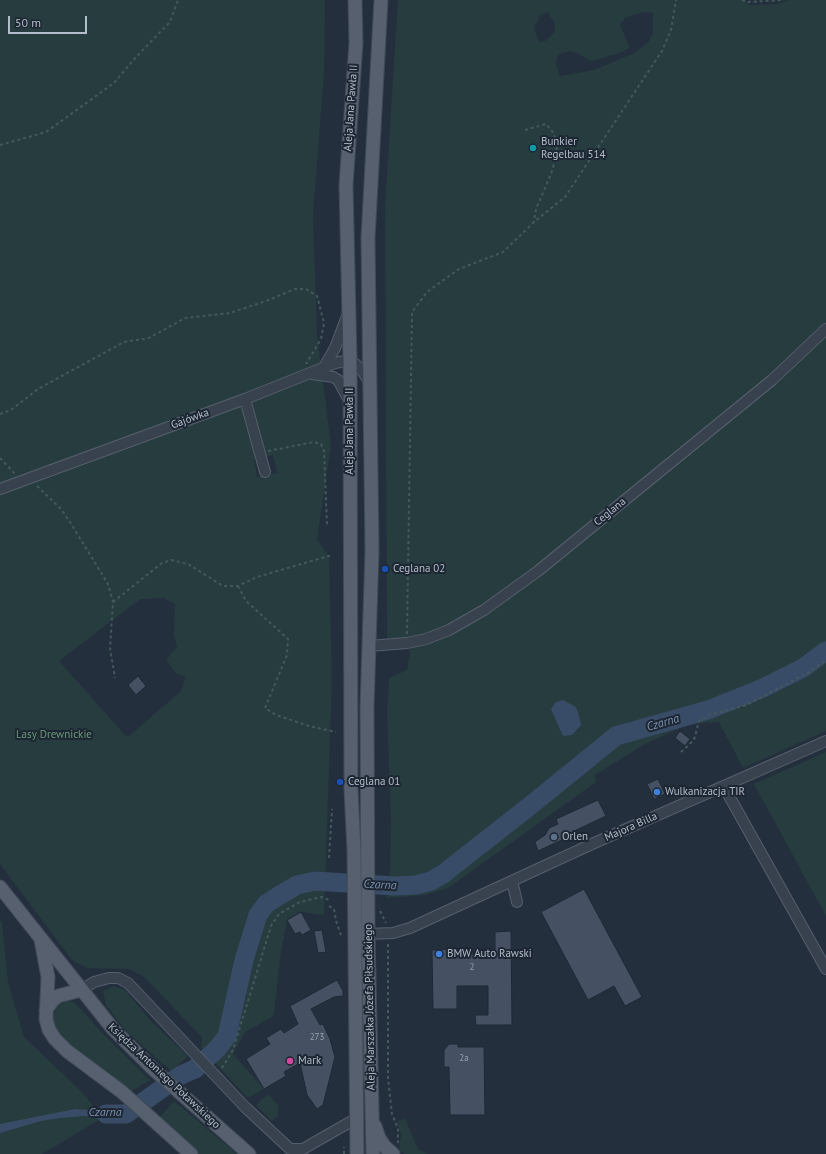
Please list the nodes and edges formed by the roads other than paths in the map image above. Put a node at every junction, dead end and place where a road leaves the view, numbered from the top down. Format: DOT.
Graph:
graph roads {
  1 [pos="355,0"];
  2 [pos="381,0"];
  3 [pos="349,310"];
  4 [pos="826,329"];
  5 [pos="350,360"];
  6 [pos="324,367"];
  7 [pos="310,374"];
  8 [pos="369,384"];
  9 [pos="245,400"];
  10 [pos="349,400"];
  11 [pos="265,472"];
  12 [pos="0,489"];
  13 [pos="369,646"];
  14 [pos="826,741"];
  15 [pos="724,787"];
  16 [pos="368,860"];
  17 [pos="354,863"];
  18 [pos="512,881"];
  19 [pos="0,887"];
  20 [pos="517,902"];
  21 [pos="368,934"];
  22 [pos="40,936"];
  23 [pos="826,969"];
  24 [pos="80,990"];
  25 [pos="46,1010"];
  26 [pos="372,1116"];
  27 [pos="356,1118"];
  28 [pos="395,1150"];
  29 [pos="191,1154"];
  30 [pos="249,1154"];
  31 [pos="357,1154"];
  32 [pos="373,1154"];
  1 -- 3 [label="main road, Aleja Jana Pawła II"];
  2 -- 8 [label="main road, Aleja Jana Pawła II"];
  3 -- 5 [label="main road, Aleja Jana Pawła II"];
  3 -- 6 [label="street"];
  4 -- 13 [label="street, Ceglana"];
  5 -- 6 [label="street, Gajówka"];
  5 -- 8 [label="street"];
  5 -- 10 [label="main road, Aleja Jana Pawła II"];
  6 -- 7 [label="street, Gajówka"];
  7 -- 9 [label="street, Gajówka"];
  7 -- 10 [label="street"];
  8 -- 13 [label="main road, Aleja Jana Pawła II"];
  9 -- 11 [label="street"];
  9 -- 12 [label="street, Gajówka"];
  10 -- 17 [label="main road, Aleja Jana Pawła II"];
  13 -- 16 [label="main road, Aleja Jana Pawła II"];
  14 -- 15 [label="street, Majora Billa"];
  15 -- 18 [label="street, Majora Billa"];
  15 -- 23 [label="street"];
  16 -- 21 [label="main road, Aleja Marszałka Józefa Piłsudskiego"];
  17 -- 27 [label="main road, Aleja Marszałka Józefa Piłsudskiego"];
  18 -- 20 [label="street"];
  18 -- 21 [label="street, Majora Billa"];
  19 -- 22 [label="main road, Księdza Antoniego Poławskiego"];
  21 -- 26 [label="main road, Aleja Marszałka Józefa Piłsudskiego"];
  22 -- 24 [label="main road, Księdza Antoniego Poławskiego"];
  22 -- 25 [label="main road"];
  24 -- 25 [label="main road"];
  24 -- 27 [label="street"];
  24 -- 30 [label="main road, Księdza Antoniego Poławskiego"];
  25 -- 29 [label="main road"];
  26 -- 28 [label="main road"];
  26 -- 32 [label="main road, Aleja Marszałka Józefa Piłsudskiego"];
  27 -- 31 [label="main road, Aleja Marszałka Józefa Piłsudskiego"];
}
